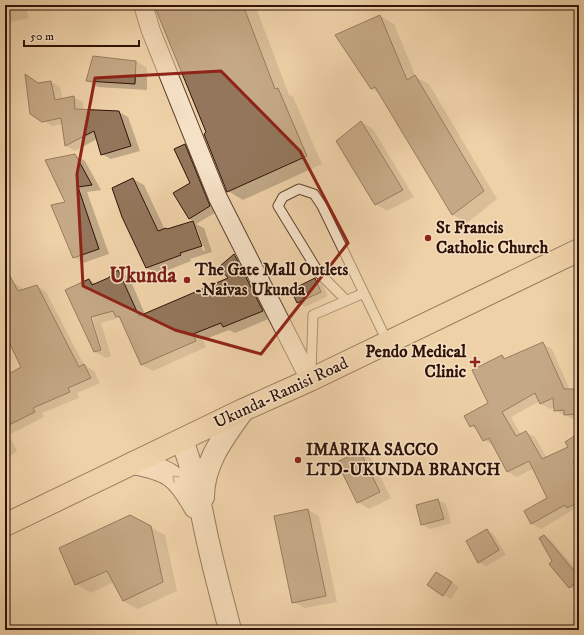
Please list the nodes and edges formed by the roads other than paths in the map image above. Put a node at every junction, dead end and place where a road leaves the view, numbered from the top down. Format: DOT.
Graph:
graph roads {
  1 [pos="143,5"];
  2 [pos="579,250"];
  3 [pos="364,293"];
  4 [pos="346,300"];
  5 [pos="388,343"];
  6 [pos="310,380"];
  7 [pos="244,410"];
  8 [pos="182,440"];
  9 [pos="133,463"];
  10 [pos="204,522"];
  11 [pos="5,525"];
  12 [pos="230,630"];
  1 -- 6 [label="street"];
  2 -- 5 [label="highway, Ukunda-Ramisi Road"];
  3 -- 4 [label="lane"];
  3 -- 4 [label="lane"];
  3 -- 5 [label="lane"];
  4 -- 6 [label="lane"];
  5 -- 6 [label="highway, Ukunda-Ramisi Road"];
  6 -- 7 [label="highway, Ukunda-Ramisi Road"];
  7 -- 8 [label="highway, Ukunda-Ramisi Road"];
  7 -- 10 [label="main road"];
  8 -- 9 [label="highway, Ukunda-Ramisi Road"];
  8 -- 10 [label="main road"];
  10 -- 9 [label="main road, one-way"];
  9 -- 11 [label="highway, Ukunda-Ramisi Road"];
  10 -- 12 [label="main road"];
}
